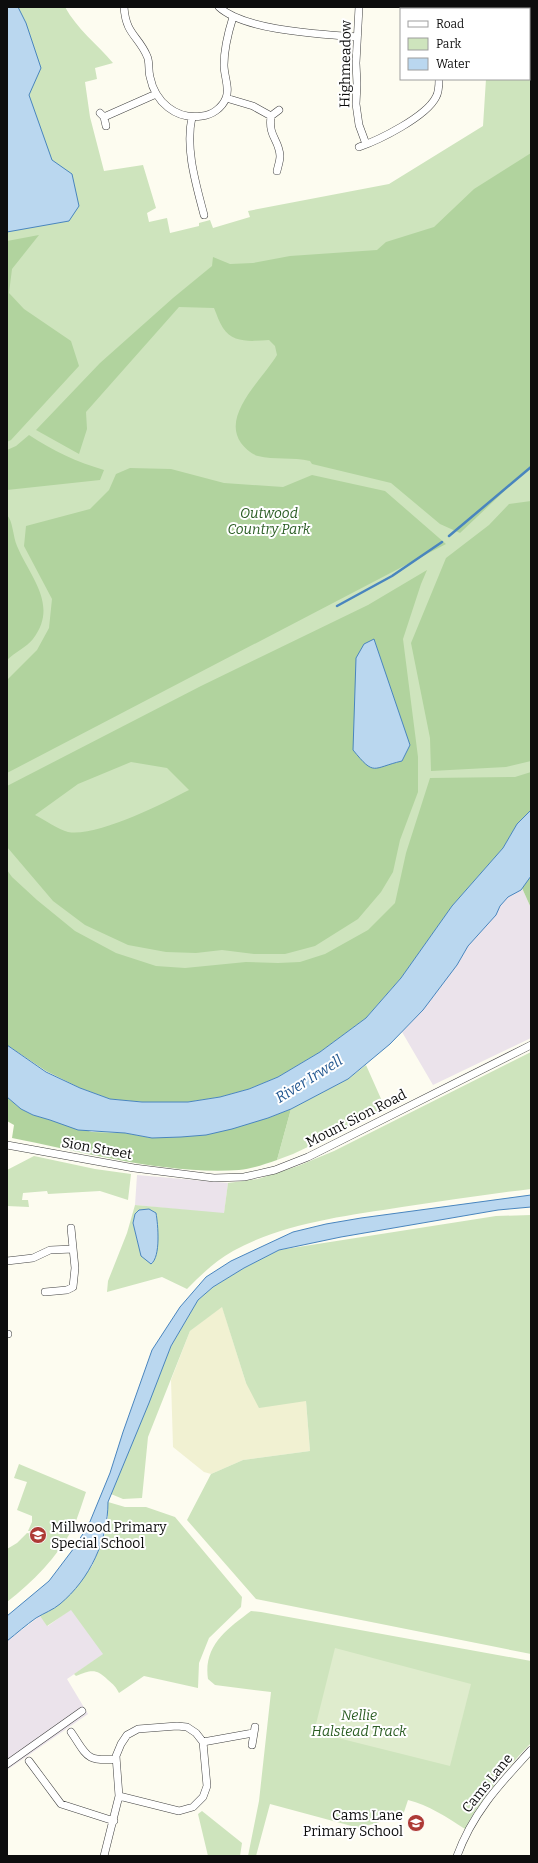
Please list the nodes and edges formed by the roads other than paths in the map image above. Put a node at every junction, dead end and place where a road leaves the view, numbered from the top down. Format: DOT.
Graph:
graph roads {
  1 [pos="124,7"];
  2 [pos="219,7"];
  3 [pos="359,7"];
  4 [pos="233,17"];
  5 [pos="357,37"];
  6 [pos="439,80"];
  7 [pos="156,94"];
  8 [pos="226,98"];
  9 [pos="279,110"];
  10 [pos="271,116"];
  11 [pos="192,117"];
  12 [pos="106,126"];
  13 [pos="366,144"];
  14 [pos="359,147"];
  15 [pos="277,171"];
  16 [pos="201,203"];
  17 [pos="193,205"];
  18 [pos="204,215"];
  19 [pos="531,1045"];
  20 [pos="7,1145"];
  21 [pos="183,1174"];
  22 [pos="71,1228"];
  23 [pos="73,1249"];
  24 [pos="7,1261"];
  25 [pos="45,1292"];
  26 [pos="82,1711"];
  27 [pos="71,1732"];
  28 [pos="203,1742"];
  29 [pos="252,1745"];
  30 [pos="531,1750"];
  31 [pos="116,1759"];
  32 [pos="29,1761"];
  33 [pos="7,1764"];
  34 [pos="119,1796"];
  35 [pos="114,1821"];
  36 [pos="104,1856"];
  37 [pos="457,1856"];
  1 -- 7 [label="street"];
  2 -- 4 [label="street"];
  3 -- 5 [label="street, Highmeadow"];
  4 -- 5 [label="street"];
  4 -- 8 [label="street"];
  5 -- 13 [label="street, Highmeadow"];
  6 -- 13 [label="street"];
  7 -- 11 [label="street"];
  7 -- 12 [label="street"];
  8 -- 10 [label="street"];
  8 -- 11 [label="street"];
  9 -- 10 [label="street"];
  10 -- 15 [label="street"];
  11 -- 16 [label="street"];
  13 -- 14 [label="street"];
  16 -- 17 [label="street"];
  16 -- 18 [label="street"];
  19 -- 21 [label="street, Mount Sion Road"];
  20 -- 21 [label="street, Sion Street"];
  22 -- 23 [label="street"];
  23 -- 24 [label="street"];
  23 -- 25 [label="street"];
  26 -- 33 [label="street"];
  27 -- 31 [label="street"];
  28 -- 29 [label="street"];
  28 -- 31 [label="street"];
  28 -- 34 [label="street"];
  30 -- 37 [label="street, Cams Lane"];
  31 -- 34 [label="street"];
  32 -- 35 [label="street"];
  34 -- 35 [label="street"];
  35 -- 36 [label="street"];
}
